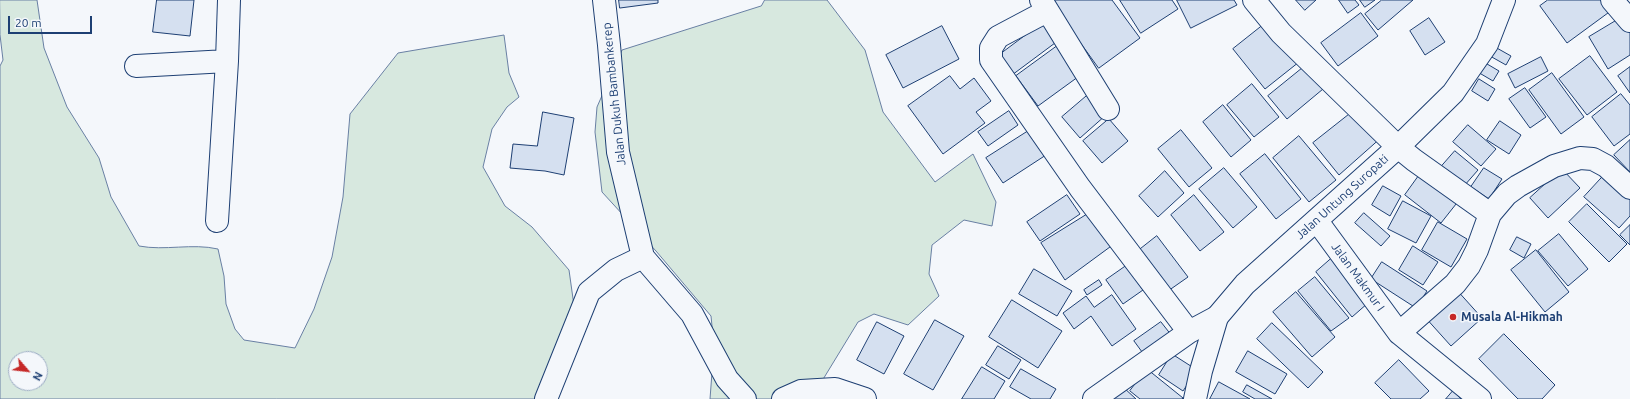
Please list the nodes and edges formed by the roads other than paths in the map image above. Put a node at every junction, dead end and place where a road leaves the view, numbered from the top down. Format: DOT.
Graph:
graph roads {
  1 [pos="229,0"];
  2 [pos="604,0"];
  3 [pos="1254,0"];
  4 [pos="1504,0"];
  5 [pos="1612,0"];
  6 [pos="1044,5"];
  7 [pos="1630,21"];
  8 [pos="227,61"];
  9 [pos="136,66"];
  10 [pos="1108,109"];
  11 [pos="1398,147"];
  12 [pos="1630,188"];
  13 [pos="1490,214"];
  14 [pos="217,221"];
  15 [pos="1317,221"];
  16 [pos="643,257"];
  17 [pos="1217,318"];
  18 [pos="1188,332"];
  19 [pos="1399,333"];
  20 [pos="546,399"];
  21 [pos="745,399"];
  22 [pos="783,399"];
  23 [pos="865,399"];
  24 [pos="1094,399"];
  25 [pos="1195,399"];
  26 [pos="1480,399"];
  1 -- 8 [label="street"];
  2 -- 16 [label="street, Jalan Dukuh Bambankerep"];
  3 -- 11 [label="street"];
  4 -- 11 [label="street, Jalan Untung Suropati"];
  5 -- 7 [label="street"];
  6 -- 10 [label="street"];
  6 -- 18 [label="street"];
  8 -- 9 [label="street"];
  8 -- 14 [label="street"];
  11 -- 13 [label="street"];
  11 -- 15 [label="street, Jalan Untung Suropati"];
  12 -- 13 [label="street"];
  13 -- 19 [label="street"];
  15 -- 17 [label="street, Jalan Untung Suropati"];
  15 -- 19 [label="street, Jalan Makmur I"];
  16 -- 20 [label="street"];
  16 -- 21 [label="street, Jalan Dukuh Bambankerep"];
  17 -- 18 [label="street"];
  17 -- 25 [label="street, Jalan Untung Suropati"];
  18 -- 24 [label="street"];
  19 -- 26 [label="street, Jalan Makmur I"];
  22 -- 23 [label="street"];
}
